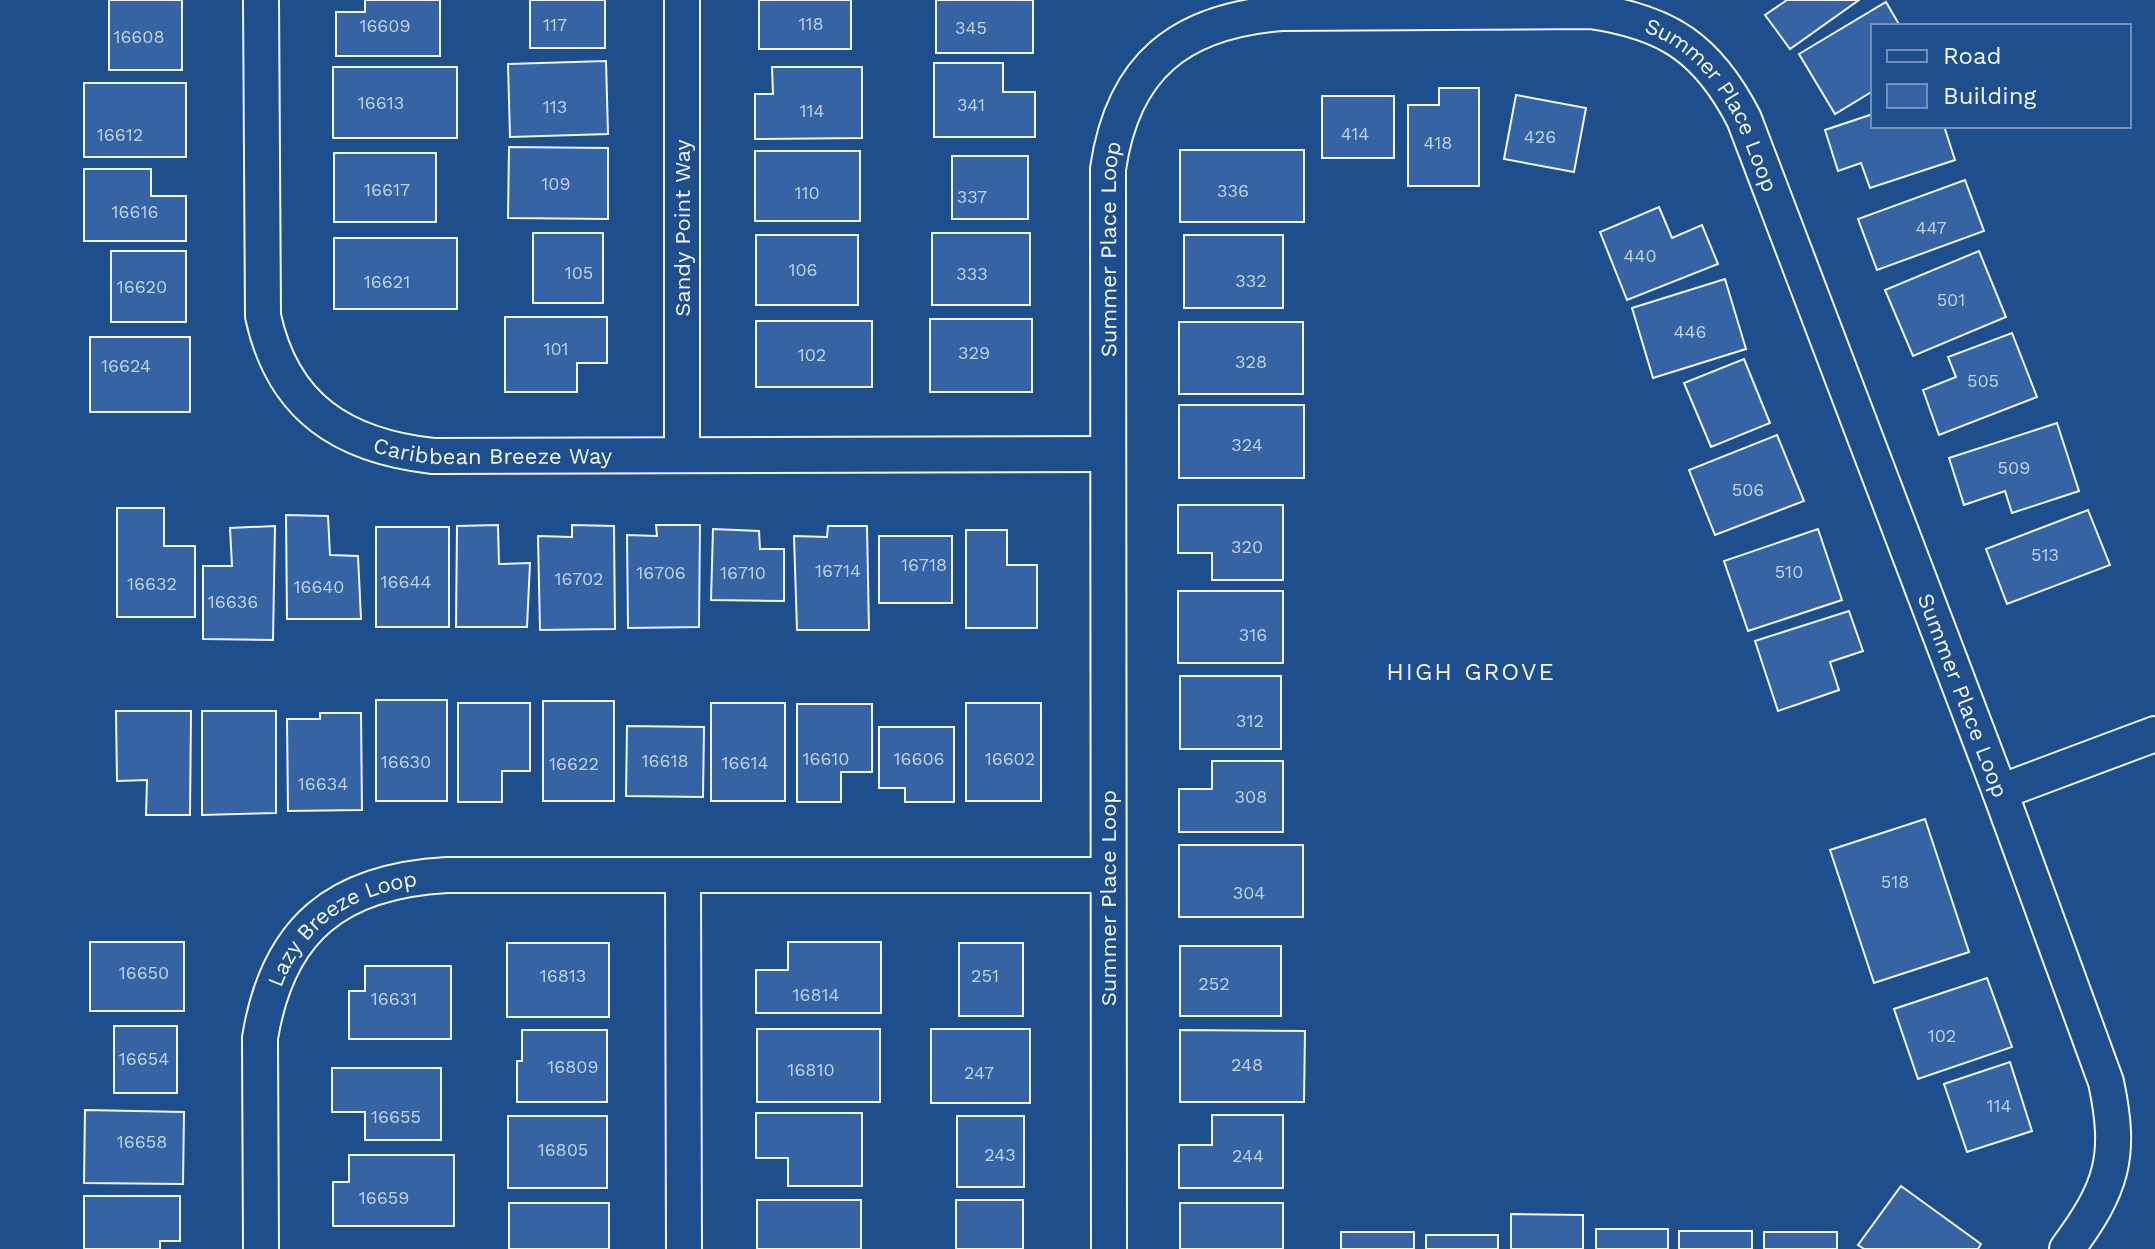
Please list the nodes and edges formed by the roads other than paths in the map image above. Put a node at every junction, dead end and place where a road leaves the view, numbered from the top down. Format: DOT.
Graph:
graph roads {
  1 [pos="261,0"];
  2 [pos="682,0"];
  3 [pos="1108,454"];
  4 [pos="682,455"];
  5 [pos="2155,734"];
  6 [pos="2000,792"];
  7 [pos="683,875"];
  8 [pos="1108,875"];
  9 [pos="261,1249"];
  10 [pos="684,1249"];
  11 [pos="1109,1249"];
  12 [pos="2067,1249"];
  1 -- 4 [label="street, Caribbean Breeze Way"];
  2 -- 4 [label="street, Sandy Point Way"];
  3 -- 4 [label="street, Caribbean Breeze Way"];
  3 -- 6 [label="street, Summer Place Loop"];
  3 -- 8 [label="street, Summer Place Loop"];
  5 -- 6 [label="street"];
  6 -- 12 [label="street, Summer Place Loop"];
  7 -- 8 [label="street, Lazy Breeze Loop"];
  7 -- 9 [label="street, Lazy Breeze Loop"];
  7 -- 10 [label="street"];
  8 -- 11 [label="street, Summer Place Loop"];
}
